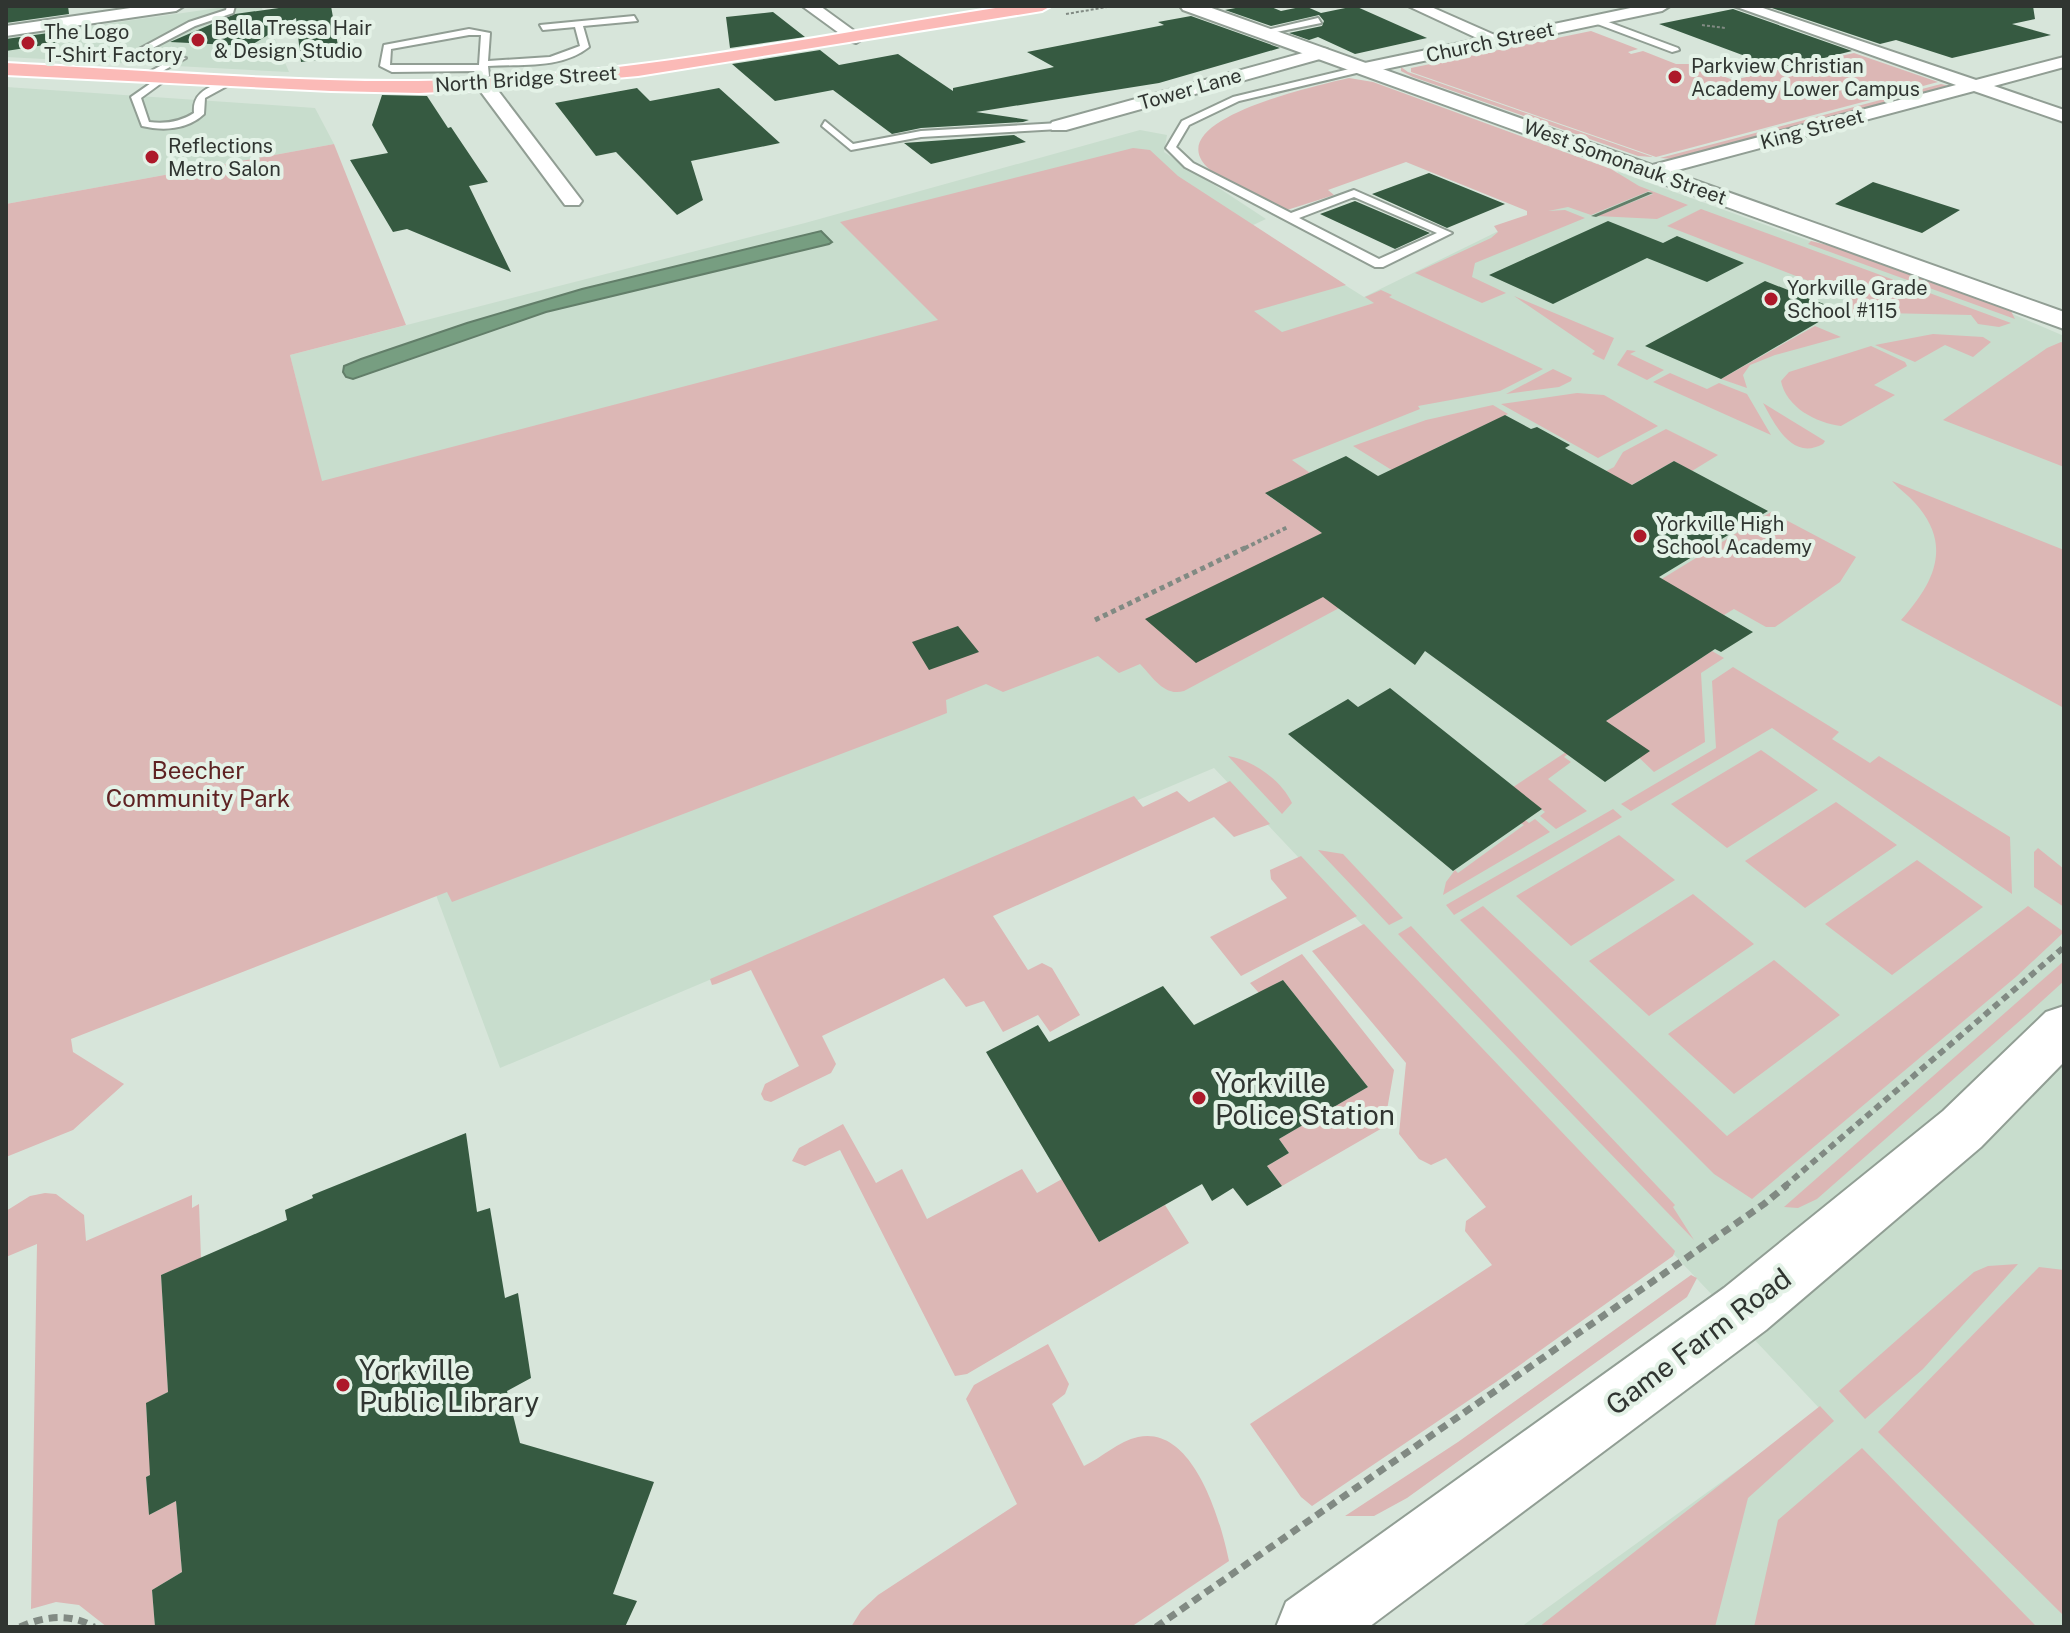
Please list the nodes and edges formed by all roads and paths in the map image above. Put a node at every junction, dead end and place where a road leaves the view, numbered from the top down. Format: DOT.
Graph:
graph roads {
  1 [pos="176,6"];
  2 [pos="231,6"];
  3 [pos="810,6"];
  4 [pos="1189,6"];
  5 [pos="1416,6"];
  6 [pos="1662,6"];
  7 [pos="1742,6"];
  8 [pos="1027,7"];
  9 [pos="154,8"];
  10 [pos="634,19"];
  11 [pos="1595,20"];
  12 [pos="1318,21"];
  13 [pos="578,24"];
  14 [pos="1702,25"];
  15 [pos="543,27"];
  16 [pos="1725,28"];
  17 [pos="6,31"];
  18 [pos="1262,32"];
  19 [pos="856,38"];
  20 [pos="1496,41"];
  21 [pos="1675,50"];
  22 [pos="1321,53"];
  23 [pos="2064,62"];
  24 [pos="1366,68"];
  25 [pos="10,72"];
  26 [pos="483,72"];
  27 [pos="156,76"];
  28 [pos="233,80"];
  29 [pos="1977,86"];
  30 [pos="2064,116"];
  31 [pos="825,124"];
  32 [pos="1059,126"];
  33 [pos="1652,171"];
  34 [pos="572,201"];
  35 [pos="1289,218"];
  36 [pos="2063,320"];
  37 [pos="1288,527"];
  38 [pos="1095,620"];
  39 [pos="2064,947"];
  40 [pos="2064,1028"];
  41 [pos="20,1627"];
  42 [pos="94,1627"];
  43 [pos="1156,1627"];
  44 [pos="1311,1627"];
  1 -- 9 [label="street"];
  2 -- 27 [label="lane"];
  3 -- 19 [label="street"];
  4 -- 18 [label="street, West Somonauk Street"];
  5 -- 20 [label="street"];
  6 -- 11 [label="street, Church Street"];
  7 -- 29 [label="street"];
  8 -- 19 [label="highway, North Bridge Street"];
  9 -- 17 [label="street"];
  10 -- 13 [label="lane"];
  11 -- 20 [label="street, Church Street"];
  11 -- 21 [label="lane"];
  12 -- 18 [label="lane"];
  13 -- 15 [label="lane"];
  13 -- 26 [label="lane"];
  14 -- 16 [label="path"];
  18 -- 22 [label="street, West Somonauk Street"];
  19 -- 26 [label="highway, North Bridge Street"];
  20 -- 24 [label="street, Church Street"];
  22 -- 24 [label="street, West Somonauk Street"];
  22 -- 32 [label="street, Tower Lane"];
  23 -- 29 [label="street, King Street"];
  24 -- 33 [label="street, West Somonauk Street"];
  24 -- 35 [label="lane"];
  25 -- 27 [label="highway, North Bridge Street"];
  26 -- 26 [label="lane"];
  26 -- 28 [label="highway, North Bridge Street"];
  26 -- 34 [label="street"];
  27 -- 28 [label="highway, North Bridge Street"];
  27 -- 28 [label="lane"];
  29 -- 30 [label="street"];
  29 -- 33 [label="street, King Street"];
  31 -- 32 [label="lane"];
  33 -- 36 [label="street, West Somonauk Street"];
  35 -- 35 [label="lane"];
  37 -- 38 [label="path"];
  39 -- 43 [label="path"];
  40 -- 44 [label="street, Game Farm Road"];
  41 -- 42 [label="path"];
}
